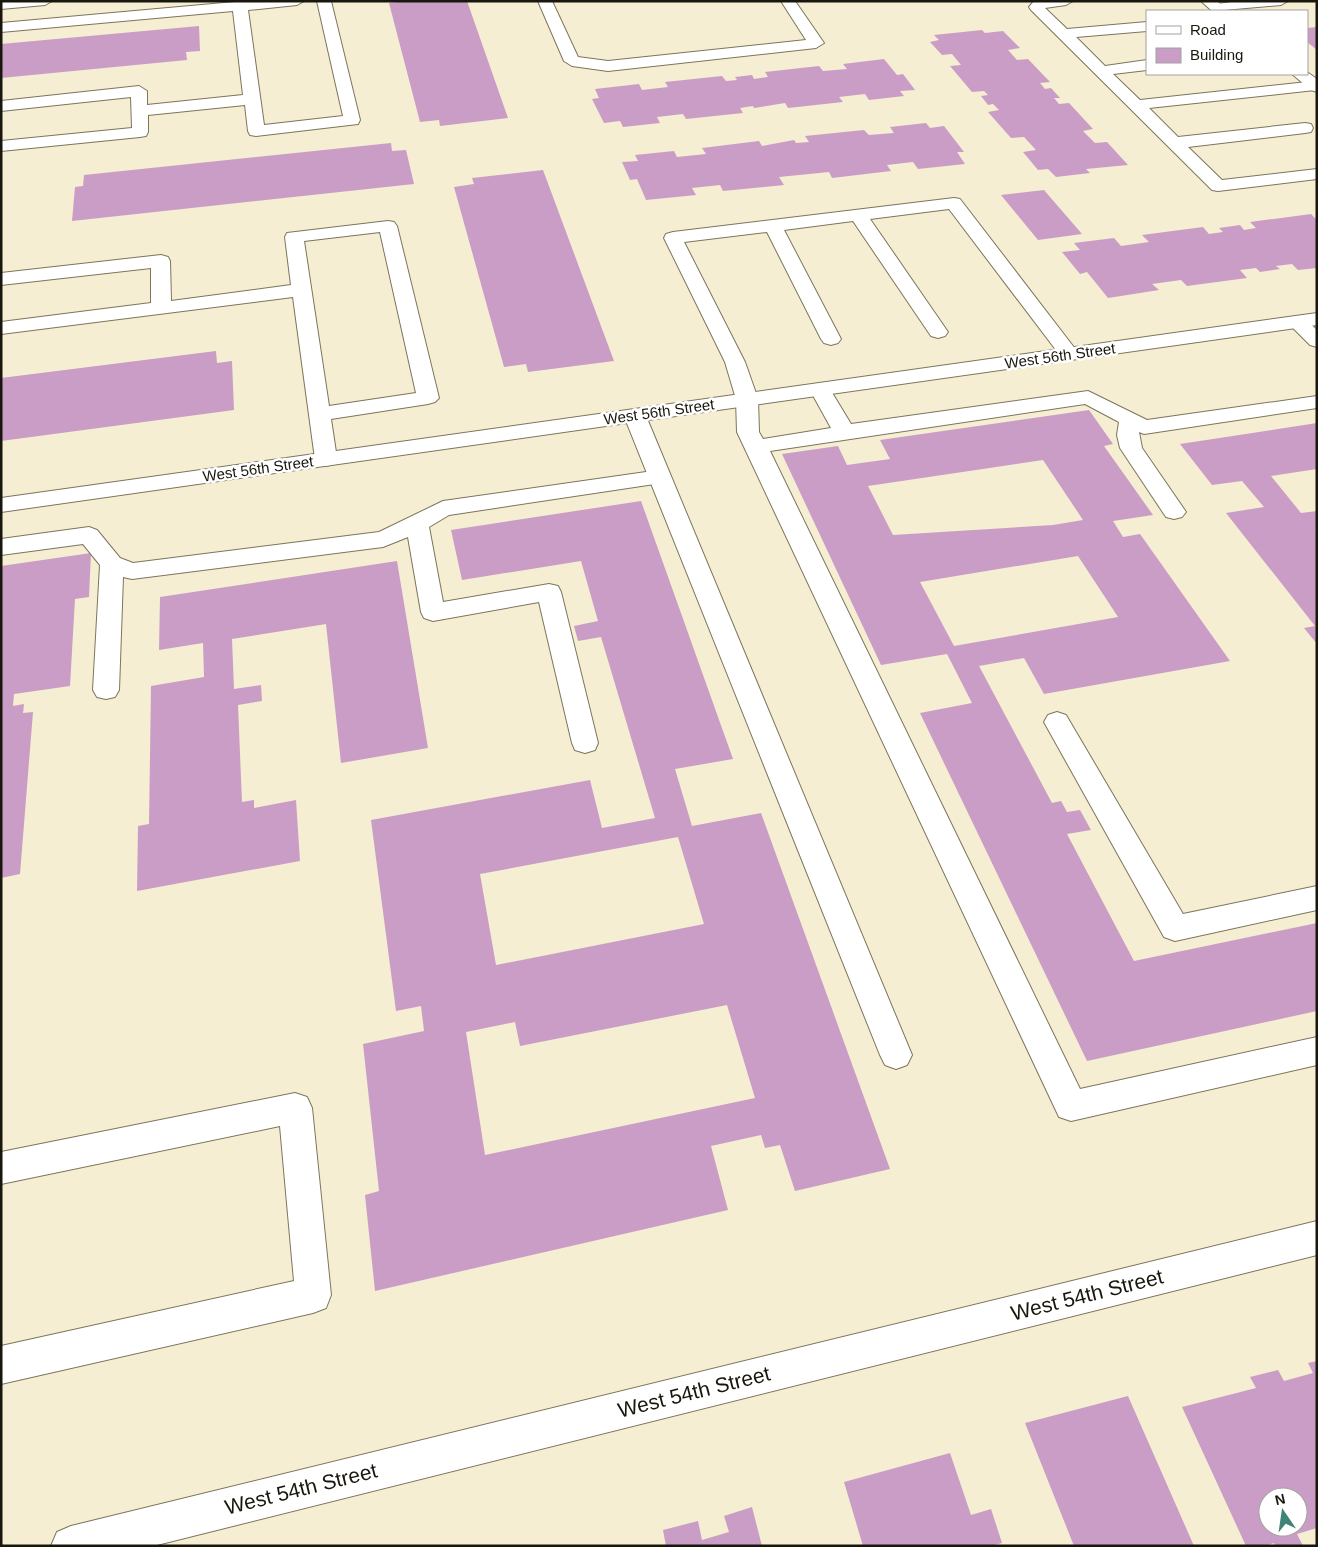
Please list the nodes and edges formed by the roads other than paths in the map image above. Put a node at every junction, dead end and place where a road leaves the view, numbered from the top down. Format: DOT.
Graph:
graph roads {
  1 [pos="45,1"];
  2 [pos="297,1"];
  3 [pos="324,1"];
  4 [pos="545,1"];
  5 [pos="788,1"];
  6 [pos="1066,1"];
  7 [pos="1281,1"];
  8 [pos="1,5"];
  9 [pos="240,7"];
  10 [pos="1215,7"];
  11 [pos="1146,26"];
  12 [pos="1,28"];
  13 [pos="1064,34"];
  14 [pos="1146,65"];
  15 [pos="1101,71"];
  16 [pos="1301,75"];
  17 [pos="1316,86"];
  18 [pos="252,99"];
  19 [pos="1136,105"];
  20 [pos="1,106"];
  21 [pos="140,111"];
  22 [pos="1305,128"];
  23 [pos="1174,143"];
  24 [pos="1,146"];
  25 [pos="1317,174"];
  26 [pos="858,215"];
  27 [pos="773,226"];
  28 [pos="1,279"];
  29 [pos="301,290"];
  30 [pos="161,308"];
  31 [pos="1307,320"];
  32 [pos="1,328"];
  33 [pos="938,332"];
  34 [pos="831,339"];
  35 [pos="1316,346"];
  36 [pos="1069,354"];
  37 [pos="821,390"];
  38 [pos="747,399"];
  39 [pos="1317,402"];
  40 [pos="319,414"];
  41 [pos="635,416"];
  42 [pos="1130,420"];
  43 [pos="844,432"];
  44 [pos="752,440"];
  45 [pos="326,460"];
  46 [pos="660,477"];
  47 [pos="1,505"];
  48 [pos="1174,512"];
  49 [pos="417,524"];
  50 [pos="1,547"];
  51 [pos="112,564"];
  52 [pos="106,690"];
  53 [pos="1057,722"];
  54 [pos="585,743"];
  55 [pos="1317,898"];
  56 [pos="1317,1051"];
  57 [pos="896,1055"];
  58 [pos="1,1168"];
  59 [pos="1317,1238"];
  60 [pos="1,1365"];
  61 [pos="71,1546"];
  1 -- 8 [label="street"];
  2 -- 9 [label="street"];
  3 -- 18 [label="street"];
  4 -- 5 [label="street"];
  6 -- 13 [label="street"];
  7 -- 10 [label="street"];
  9 -- 12 [label="street"];
  9 -- 18 [label="street"];
  11 -- 13 [label="street"];
  13 -- 15 [label="street"];
  14 -- 15 [label="street"];
  15 -- 19 [label="street"];
  16 -- 17 [label="street"];
  17 -- 19 [label="street"];
  18 -- 21 [label="street"];
  19 -- 23 [label="street"];
  20 -- 21 [label="street"];
  21 -- 24 [label="street"];
  22 -- 23 [label="street"];
  23 -- 25 [label="street"];
  26 -- 27 [label="street"];
  26 -- 33 [label="street"];
  26 -- 36 [label="street"];
  27 -- 34 [label="street"];
  27 -- 38 [label="street"];
  28 -- 30 [label="street"];
  29 -- 30 [label="street"];
  29 -- 40 [label="street"];
  29 -- 40 [label="street"];
  30 -- 32 [label="street"];
  31 -- 35 [label="street"];
  31 -- 36 [label="street, West 56th Street"];
  36 -- 37 [label="street, West 56th Street"];
  37 -- 38 [label="street, West 56th Street"];
  37 -- 43 [label="street"];
  38 -- 41 [label="street, West 56th Street"];
  38 -- 44 [label="street"];
  39 -- 42 [label="street"];
  40 -- 45 [label="street"];
  41 -- 45 [label="street, West 56th Street"];
  41 -- 46 [label="street"];
  42 -- 43 [label="street"];
  42 -- 48 [label="street"];
  43 -- 44 [label="street"];
  44 -- 56 [label="street"];
  45 -- 47 [label="street, West 56th Street"];
  46 -- 49 [label="street"];
  46 -- 57 [label="street"];
  49 -- 51 [label="street"];
  49 -- 54 [label="street"];
  50 -- 51 [label="street"];
  51 -- 52 [label="street"];
  53 -- 55 [label="street"];
  58 -- 60 [label="street"];
  59 -- 61 [label="street, West 54th Street"];
}
